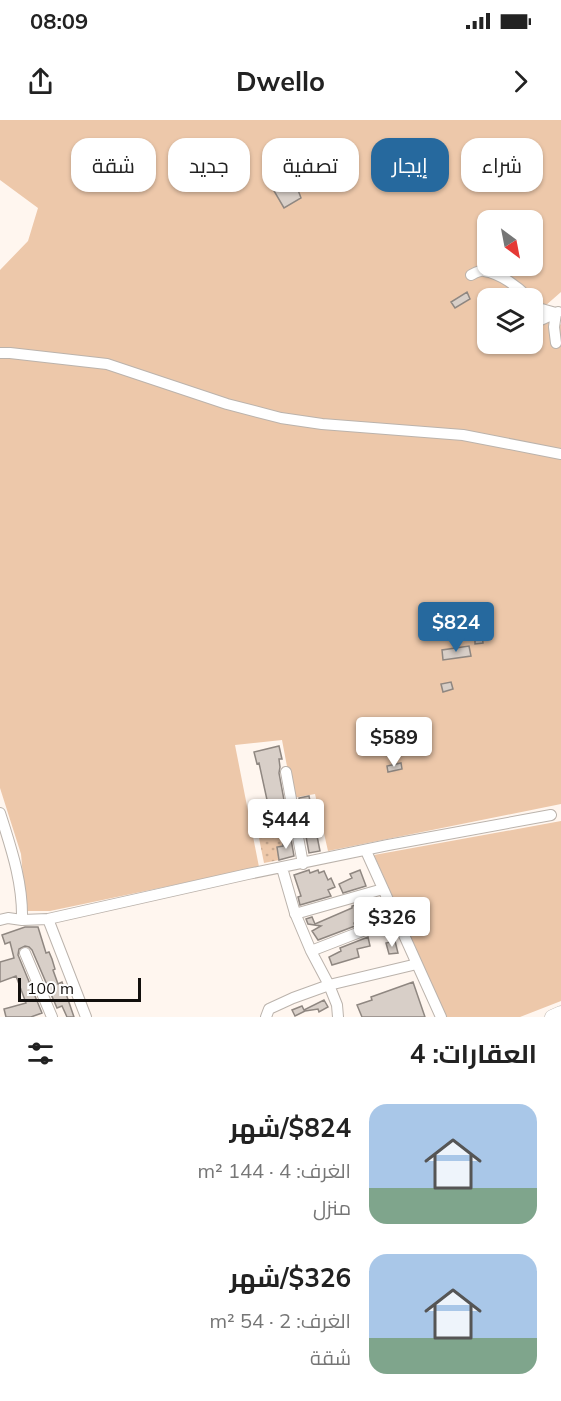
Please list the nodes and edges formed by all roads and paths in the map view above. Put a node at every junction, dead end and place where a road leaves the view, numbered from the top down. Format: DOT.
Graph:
graph roads {
  1 [pos="471,275"];
  2 [pos="519,288"];
  3 [pos="543,309"];
  4 [pos="559,312"];
  5 [pos="543,319"];
  6 [pos="556,343"];
  7 [pos="0,353"];
  8 [pos="561,454"];
  9 [pos="286,772"];
  10 [pos="0,813"];
  11 [pos="551,815"];
  12 [pos="366,851"];
  13 [pos="303,864"];
  14 [pos="282,868"];
  15 [pos="383,889"];
  16 [pos="295,915"];
  17 [pos="396,918"];
  18 [pos="48,919"];
  19 [pos="0,920"];
  20 [pos="22,920"];
  21 [pos="311,951"];
  22 [pos="25,954"];
  23 [pos="417,964"];
  24 [pos="329,985"];
  25 [pos="561,1013"];
  26 [pos="52,1017"];
  27 [pos="86,1017"];
  28 [pos="266,1017"];
  29 [pos="338,1017"];
  30 [pos="441,1017"];
  31 [pos="552,1017"];
  1 -- 2 [label="street"];
  3 -- 4 [label="street"];
  4 -- 5 [label="street"];
  4 -- 6 [label="street"];
  7 -- 8 [label="street"];
  9 -- 13 [label="street"];
  10 -- 20 [label="street"];
  11 -- 12 [label="street"];
  12 -- 13 [label="street"];
  12 -- 15 [label="street"];
  13 -- 14 [label="street"];
  14 -- 16 [label="street"];
  14 -- 18 [label="street"];
  15 -- 16 [label="street"];
  15 -- 17 [label="street"];
  16 -- 21 [label="street"];
  17 -- 21 [label="street"];
  17 -- 23 [label="street"];
  18 -- 20 [label="street"];
  18 -- 27 [label="street"];
  19 -- 20 [label="street"];
  21 -- 24 [label="street"];
  22 -- 26 [label="street"];
  23 -- 24 [label="street"];
  23 -- 30 [label="street"];
  24 -- 28 [label="street"];
  24 -- 29 [label="street"];
  25 -- 31 [label="main road"];
}
